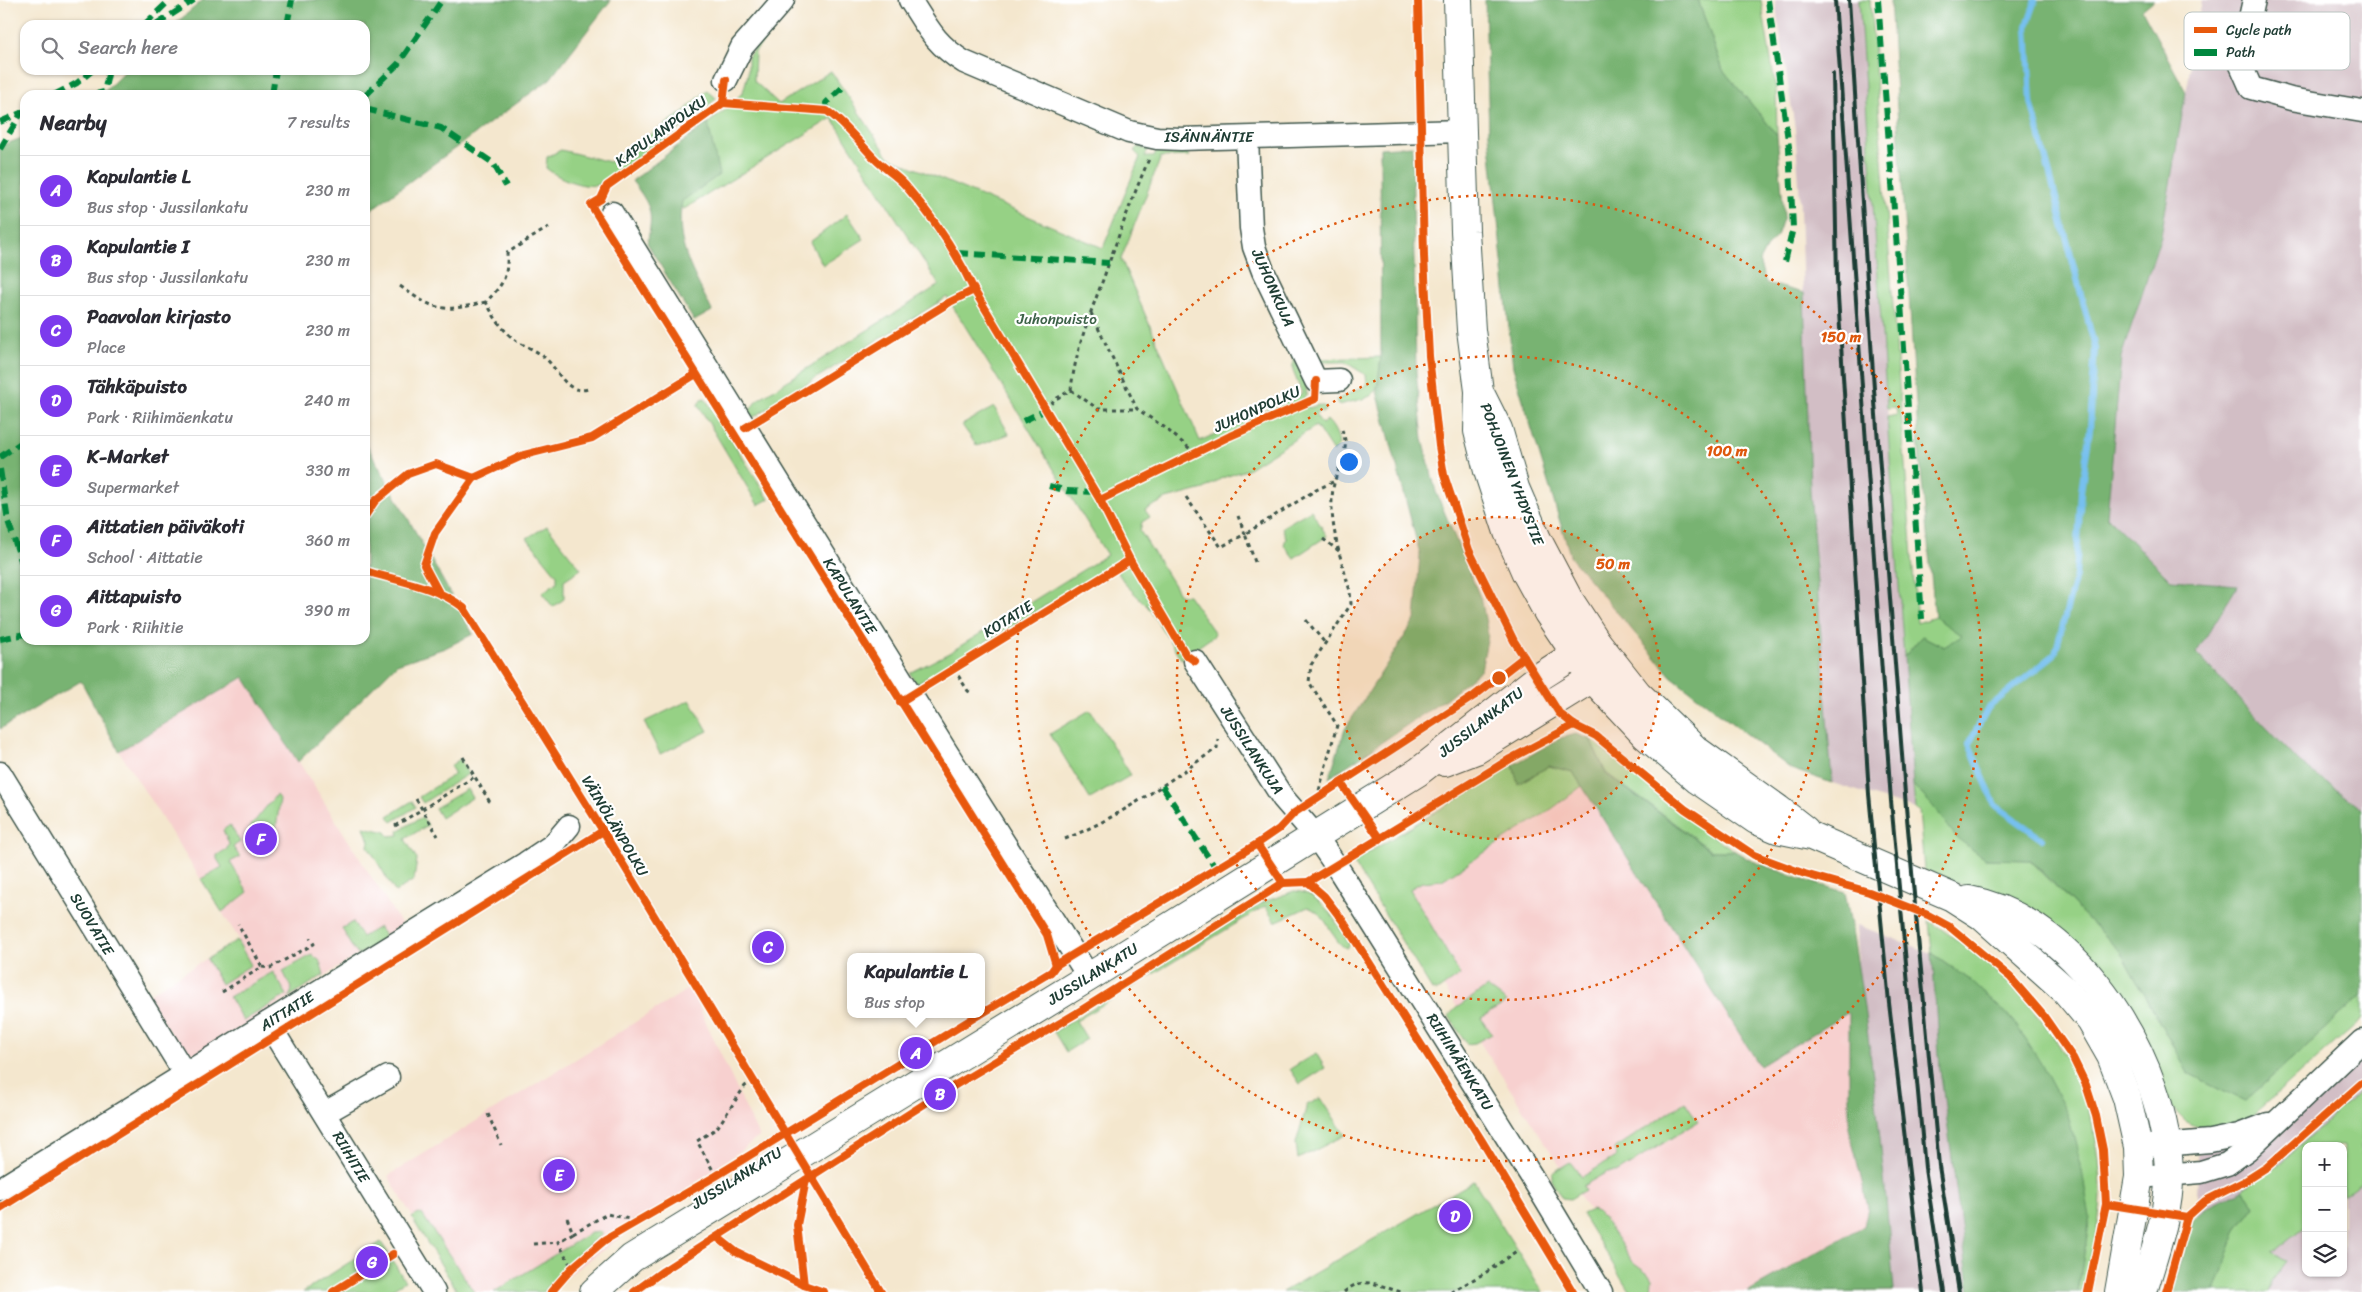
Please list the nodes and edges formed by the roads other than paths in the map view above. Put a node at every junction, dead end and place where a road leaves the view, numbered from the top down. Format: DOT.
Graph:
graph roads {
  1 [pos="783,0"];
  2 [pos="910,0"];
  3 [pos="1458,0"];
  4 [pos="2243,70"];
  5 [pos="726,80"];
  6 [pos="2362,111"];
  7 [pos="1462,131"];
  8 [pos="1247,138"];
  9 [pos="612,213"];
  10 [pos="1339,380"];
  11 [pos="1586,648"];
  12 [pos="1195,661"];
  13 [pos="1603,672"];
  14 [pos="1418,772"];
  15 [pos="0,773"];
  16 [pos="569,826"];
  17 [pos="1315,835"];
  18 [pos="1952,897"];
  19 [pos="1089,977"];
  20 [pos="268,1023"];
  21 [pos="2362,1041"];
  22 [pos="184,1074"];
  23 [pos="388,1076"];
  24 [pos="325,1113"];
  25 [pos="2276,1120"];
  26 [pos="2167,1144"];
  27 [pos="2138,1147"];
  28 [pos="2170,1176"];
  29 [pos="2139,1177"];
  30 [pos="0,1189"];
  31 [pos="434,1292"];
  32 [pos="594,1292"];
  33 [pos="1601,1292"];
  34 [pos="2119,1292"];
  35 [pos="2143,1292"];
  1 -- 5 [label="street"];
  2 -- 8 [label="street, ISÄNNÄNTIE"];
  3 -- 7 [label="main road, POHJOINEN YHDYSTIE"];
  4 -- 6 [label="street"];
  7 -- 8 [label="street, ISÄNNÄNTIE"];
  7 -- 11 [label="main road, POHJOINEN YHDYSTIE"];
  8 -- 10 [label="street, JUHONKUJA"];
  9 -- 19 [label="street, KAPULANTIE"];
  11 -- 13 [label="main road, POHJOINEN YHDYSTIE"];
  11 -- 14 [label="main road, JUSSILANKATU"];
  12 -- 17 [label="street, JUSSILANKUJA"];
  13 -- 14 [label="main road, JUSSILANKATU"];
  13 -- 18 [label="main road, POHJOINEN YHDYSTIE"];
  14 -- 17 [label="main road, JUSSILANKATU"];
  15 -- 22 [label="street, SUOVATIE"];
  16 -- 20 [label="street, AITTATIE"];
  17 -- 19 [label="main road, JUSSILANKATU"];
  17 -- 33 [label="street, RIIHIMÄENKATU"];
  18 -- 26 [label="main road, POHJOINEN YHDYSTIE"];
  18 -- 27 [label="main road, POHJOINEN YHDYSTIE"];
  19 -- 32 [label="main road, JUSSILANKATU"];
  20 -- 22 [label="street, AITTATIE"];
  20 -- 24 [label="street, RIIHITIE"];
  21 -- 25 [label="street"];
  22 -- 30 [label="street, AITTATIE"];
  23 -- 24 [label="street"];
  24 -- 31 [label="street, RIIHITIE"];
  25 -- 26 [label="street"];
  25 -- 28 [label="street"];
  26 -- 27 [label="street"];
  26 -- 28 [label="main road, POHJOINEN YHDYSTIE"];
  27 -- 29 [label="main road, POHJOINEN YHDYSTIE"];
  28 -- 29 [label="street"];
  28 -- 35 [label="main road, POHJOINEN YHDYSTIE"];
  29 -- 34 [label="main road, POHJOINEN YHDYSTIE"];
}
